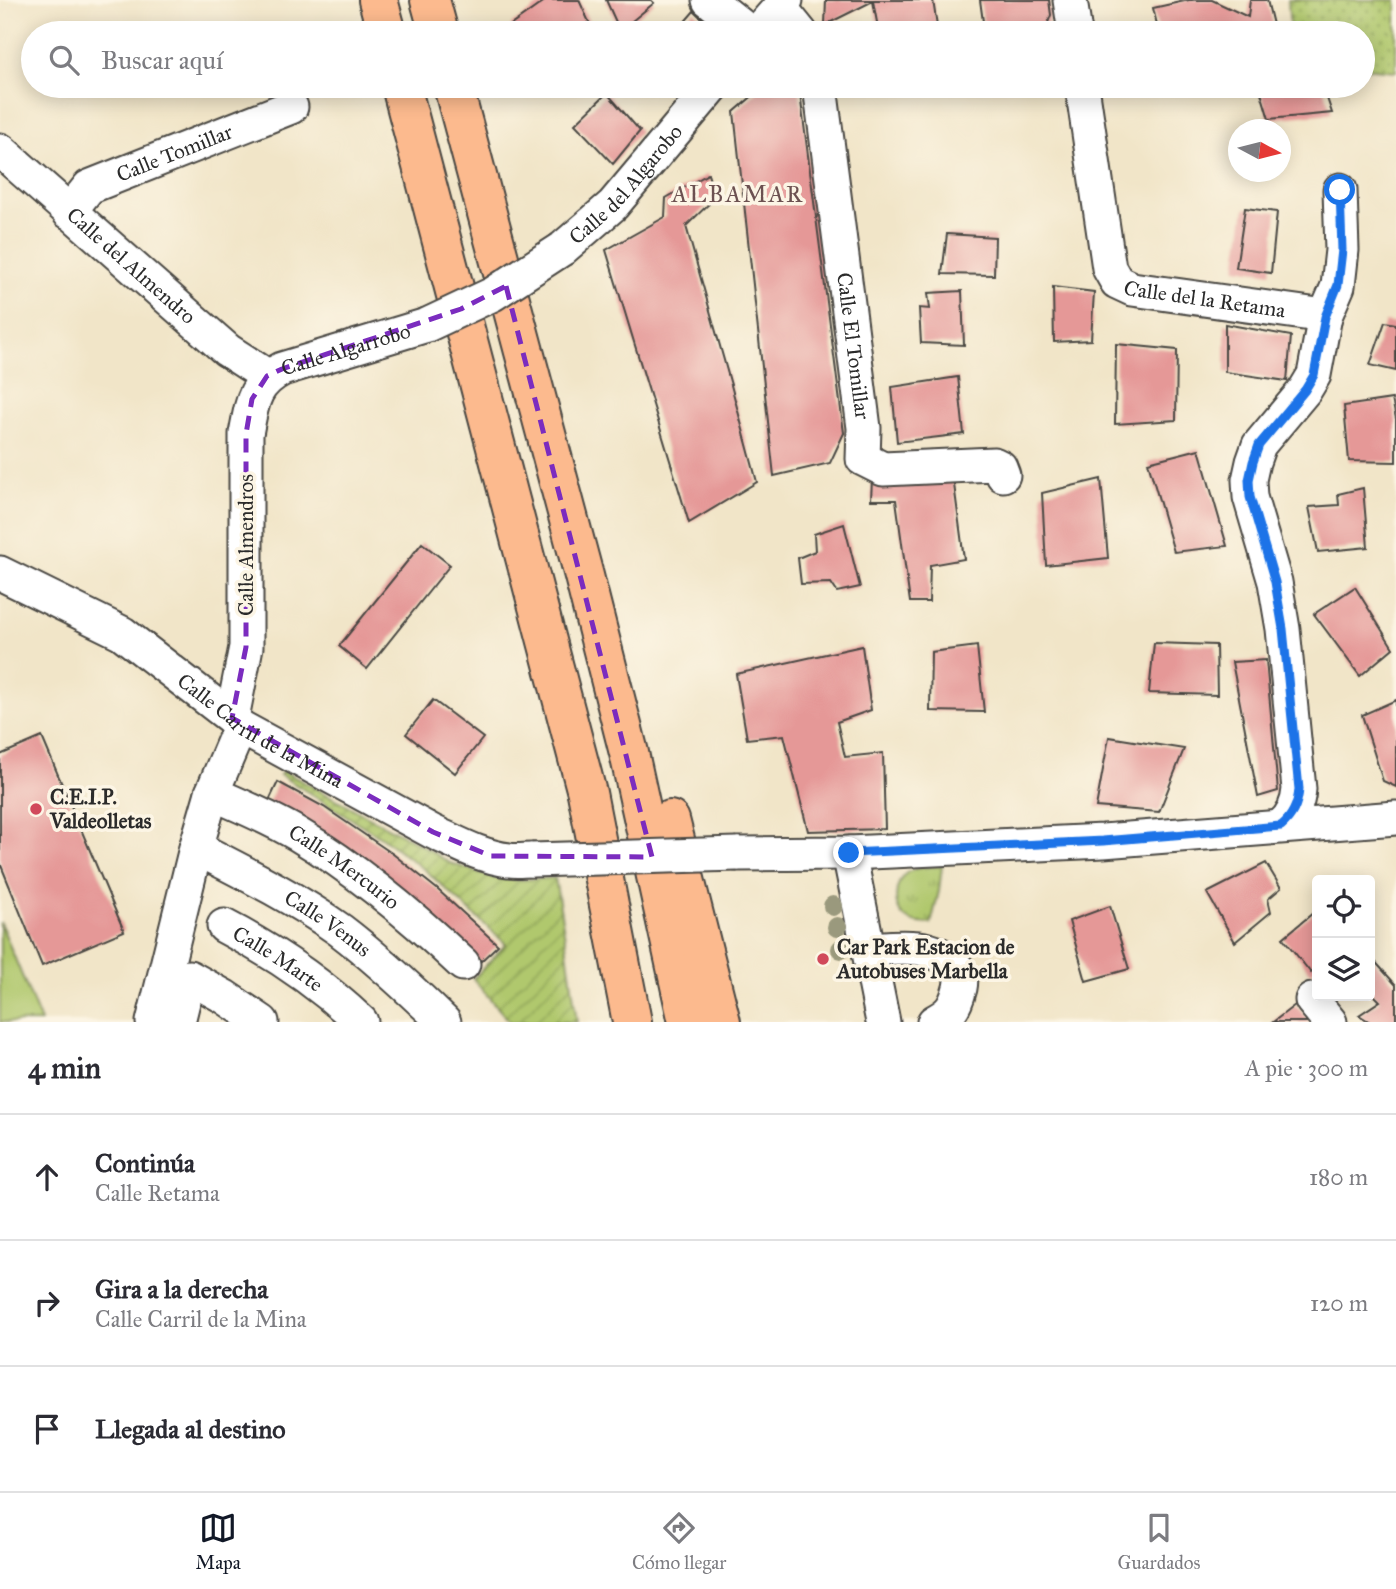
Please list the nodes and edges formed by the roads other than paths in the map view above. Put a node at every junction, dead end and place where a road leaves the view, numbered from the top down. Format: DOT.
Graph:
graph roads {
  1 [pos="378,0"];
  2 [pos="430,0"];
  3 [pos="709,0"];
  4 [pos="1070,0"];
  5 [pos="783,3"];
  6 [pos="384,21"];
  7 [pos="436,21"];
  8 [pos="735,21"];
  9 [pos="767,21"];
  10 [pos="794,21"];
  11 [pos="1073,21"];
  12 [pos="404,98"];
  13 [pos="456,98"];
  14 [pos="703,98"];
  15 [pos="822,98"];
  16 [pos="1084,98"];
  17 [pos="291,107"];
  18 [pos="0,150"];
  19 [pos="1340,190"];
  20 [pos="69,212"];
  21 [pos="1325,317"];
  22 [pos="427,325"];
  23 [pos="268,376"];
  24 [pos="1003,475"];
  25 [pos="0,572"];
  26 [pos="236,722"];
  27 [pos="629,753"];
  28 [pos="212,793"];
  29 [pos="1396,818"];
  30 [pos="1281,826"];
  31 [pos="196,848"];
  32 [pos="849,853"];
  33 [pos="224,926"];
  34 [pos="869,949"];
  35 [pos="463,964"];
  36 [pos="153,1022"];
  37 [pos="178,1022"];
  38 [pos="262,1022"];
  39 [pos="361,1022"];
  40 [pos="444,1022"];
  41 [pos="632,1022"];
  42 [pos="688,1022"];
  43 [pos="721,1022"];
  44 [pos="883,1022"];
  45 [pos="934,1022"];
  1 -- 6 [label="highway"];
  2 -- 7 [label="highway"];
  3 -- 8 [label="street"];
  4 -- 11 [label="street"];
  5 -- 9 [label="street"];
  5 -- 10 [label="street"];
  12 -- 41 [label="highway"];
  13 -- 27 [label="highway"];
  14 -- 22 [label="street, Calle del Algarobo, bridge"];
  15 -- 24 [label="street, Calle El Tomillar"];
  16 -- 21 [label="street, Calle del la Retama"];
  17 -- 20 [label="street, Calle Tomillar"];
  18 -- 20 [label="street, Calle del Almendro"];
  19 -- 21 [label="street"];
  20 -- 23 [label="street, Calle del Almendro"];
  21 -- 30 [label="street"];
  22 -- 23 [label="street, Calle Algarrobo"];
  23 -- 26 [label="street, Calle Almendros"];
  25 -- 26 [label="street, Calle Carril de la Mina"];
  26 -- 28 [label="street, Calle Almendros"];
  26 -- 32 [label="street, Calle Carril de la Mina, bridge"];
  27 -- 42 [label="highway"];
  27 -- 43 [label="highway"];
  28 -- 31 [label="street, Calle Almendros"];
  28 -- 35 [label="street, Calle Mercurio"];
  29 -- 30 [label="street"];
  30 -- 32 [label="street"];
  31 -- 36 [label="street, Calle Almendros"];
  31 -- 40 [label="street, Calle Venus"];
  32 -- 34 [label="street"];
  33 -- 39 [label="street, Calle Marte"];
  34 -- 44 [label="street"];
  34 -- 45 [label="street"];
  37 -- 38 [label="street"];
}
